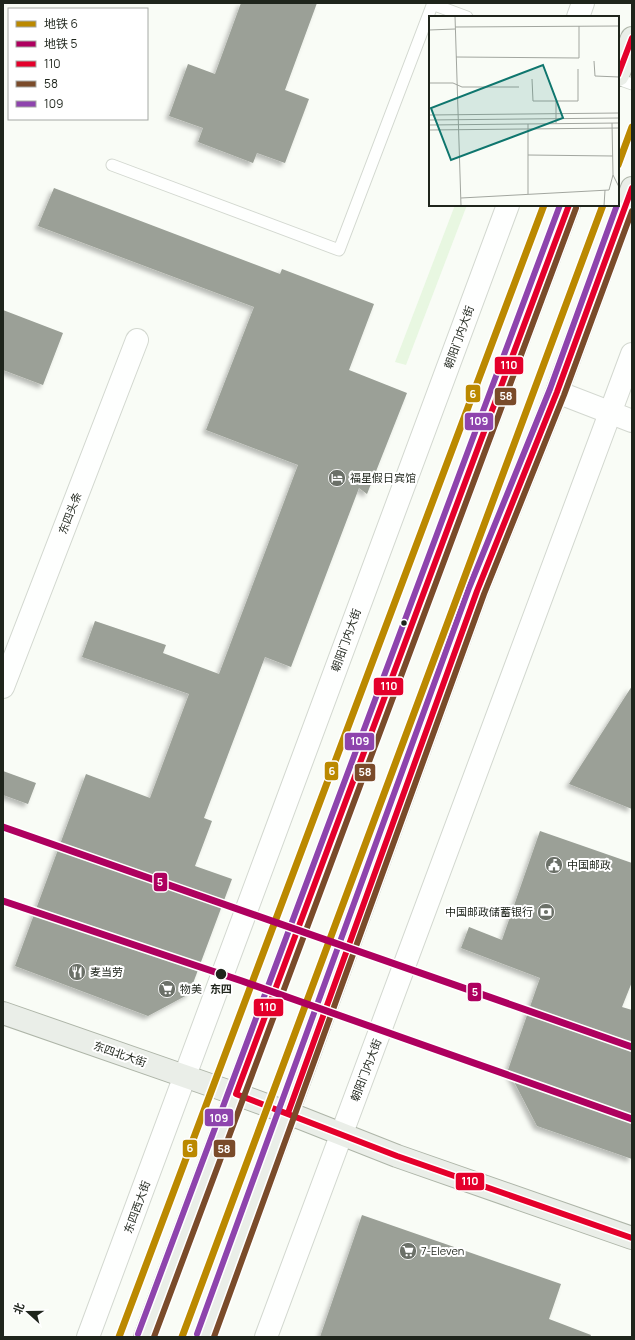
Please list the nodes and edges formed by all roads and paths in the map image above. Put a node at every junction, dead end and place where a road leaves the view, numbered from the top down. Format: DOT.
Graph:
graph roads {
  1 [pos="432,3"];
  2 [pos="583,3"];
  3 [pos="464,16"];
  4 [pos="578,16"];
  5 [pos="632,38"];
  6 [pos="619,72"];
  7 [pos="619,78"];
  8 [pos="632,84"];
  9 [pos="112,165"];
  10 [pos="632,188"];
  11 [pos="508,206"];
  12 [pos="569,206"];
  13 [pos="137,340"];
  14 [pos="632,354"];
  15 [pos="557,392"];
  16 [pos="610,412"];
  17 [pos="632,420"];
  18 [pos="3,687"];
  19 [pos="3,1014"];
  20 [pos="185,1076"];
  21 [pos="236,1094"];
  22 [pos="288,1113"];
  23 [pos="342,1134"];
  24 [pos="632,1238"];
  25 [pos="88,1337"];
  26 [pos="145,1337"];
  27 [pos="205,1337"];
  28 [pos="266,1337"];
  1 -- 3 [label="lane"];
  1 -- 9 [label="lane"];
  2 -- 4 [label="street"];
  5 -- 6 [label="main road"];
  7 -- 8 [label="lane"];
  10 -- 15 [label="main road"];
  11 -- 20 [label="street, 朝阳门内大街"];
  12 -- 21 [label="main road"];
  13 -- 18 [label="street, 东四头条"];
  14 -- 16 [label="street, 朝阳门内大街"];
  15 -- 16 [label="street"];
  15 -- 22 [label="main road"];
  16 -- 17 [label="street"];
  16 -- 23 [label="street, 朝阳门内大街"];
  19 -- 20 [label="main road, 东四北大街"];
  20 -- 21 [label="main road, 东四北大街"];
  20 -- 25 [label="street, 东四西大街"];
  21 -- 22 [label="main road, 东四北大街"];
  21 -- 26 [label="main road"];
  22 -- 23 [label="main road, 东四北大街"];
  22 -- 27 [label="main road"];
  23 -- 24 [label="main road, 东四北大街"];
  23 -- 28 [label="street"];
}
